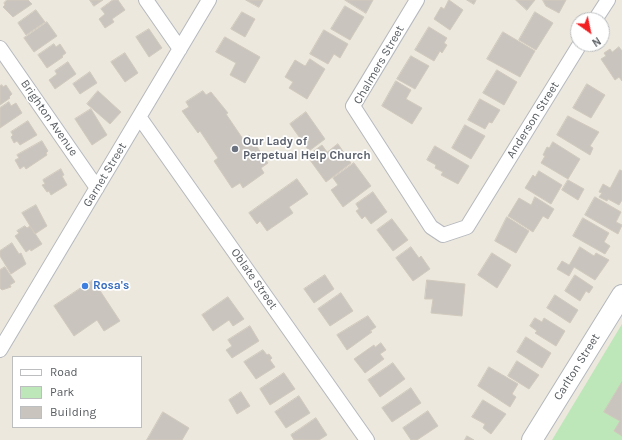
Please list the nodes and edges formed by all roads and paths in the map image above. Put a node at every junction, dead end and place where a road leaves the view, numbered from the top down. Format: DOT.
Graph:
graph roads {
  1 [pos="146,0"];
  2 [pos="209,0"];
  3 [pos="417,0"];
  4 [pos="608,0"];
  5 [pos="600,12"];
  6 [pos="0,48"];
  7 [pos="180,49"];
  8 [pos="575,52"];
  9 [pos="140,118"];
  10 [pos="97,188"];
  11 [pos="486,196"];
  12 [pos="622,295"];
  13 [pos="4,332"];
  14 [pos="0,350"];
  15 [pos="367,440"];
  16 [pos="532,440"];
  1 -- 7 [label="street"];
  2 -- 7 [label="street, Garnet Street"];
  3 -- 11 [label="street, Chalmers Street"];
  4 -- 5 [label="street"];
  6 -- 10 [label="street, Brighton Avenue"];
  7 -- 9 [label="street, Garnet Street"];
  8 -- 11 [label="street, Anderson Street"];
  9 -- 10 [label="street, Garnet Street"];
  9 -- 15 [label="street, Oblate Street"];
  10 -- 13 [label="street, Garnet Street"];
  12 -- 16 [label="main road, Carlton Street"];
  13 -- 14 [label="street, Garnet Street"];
}
